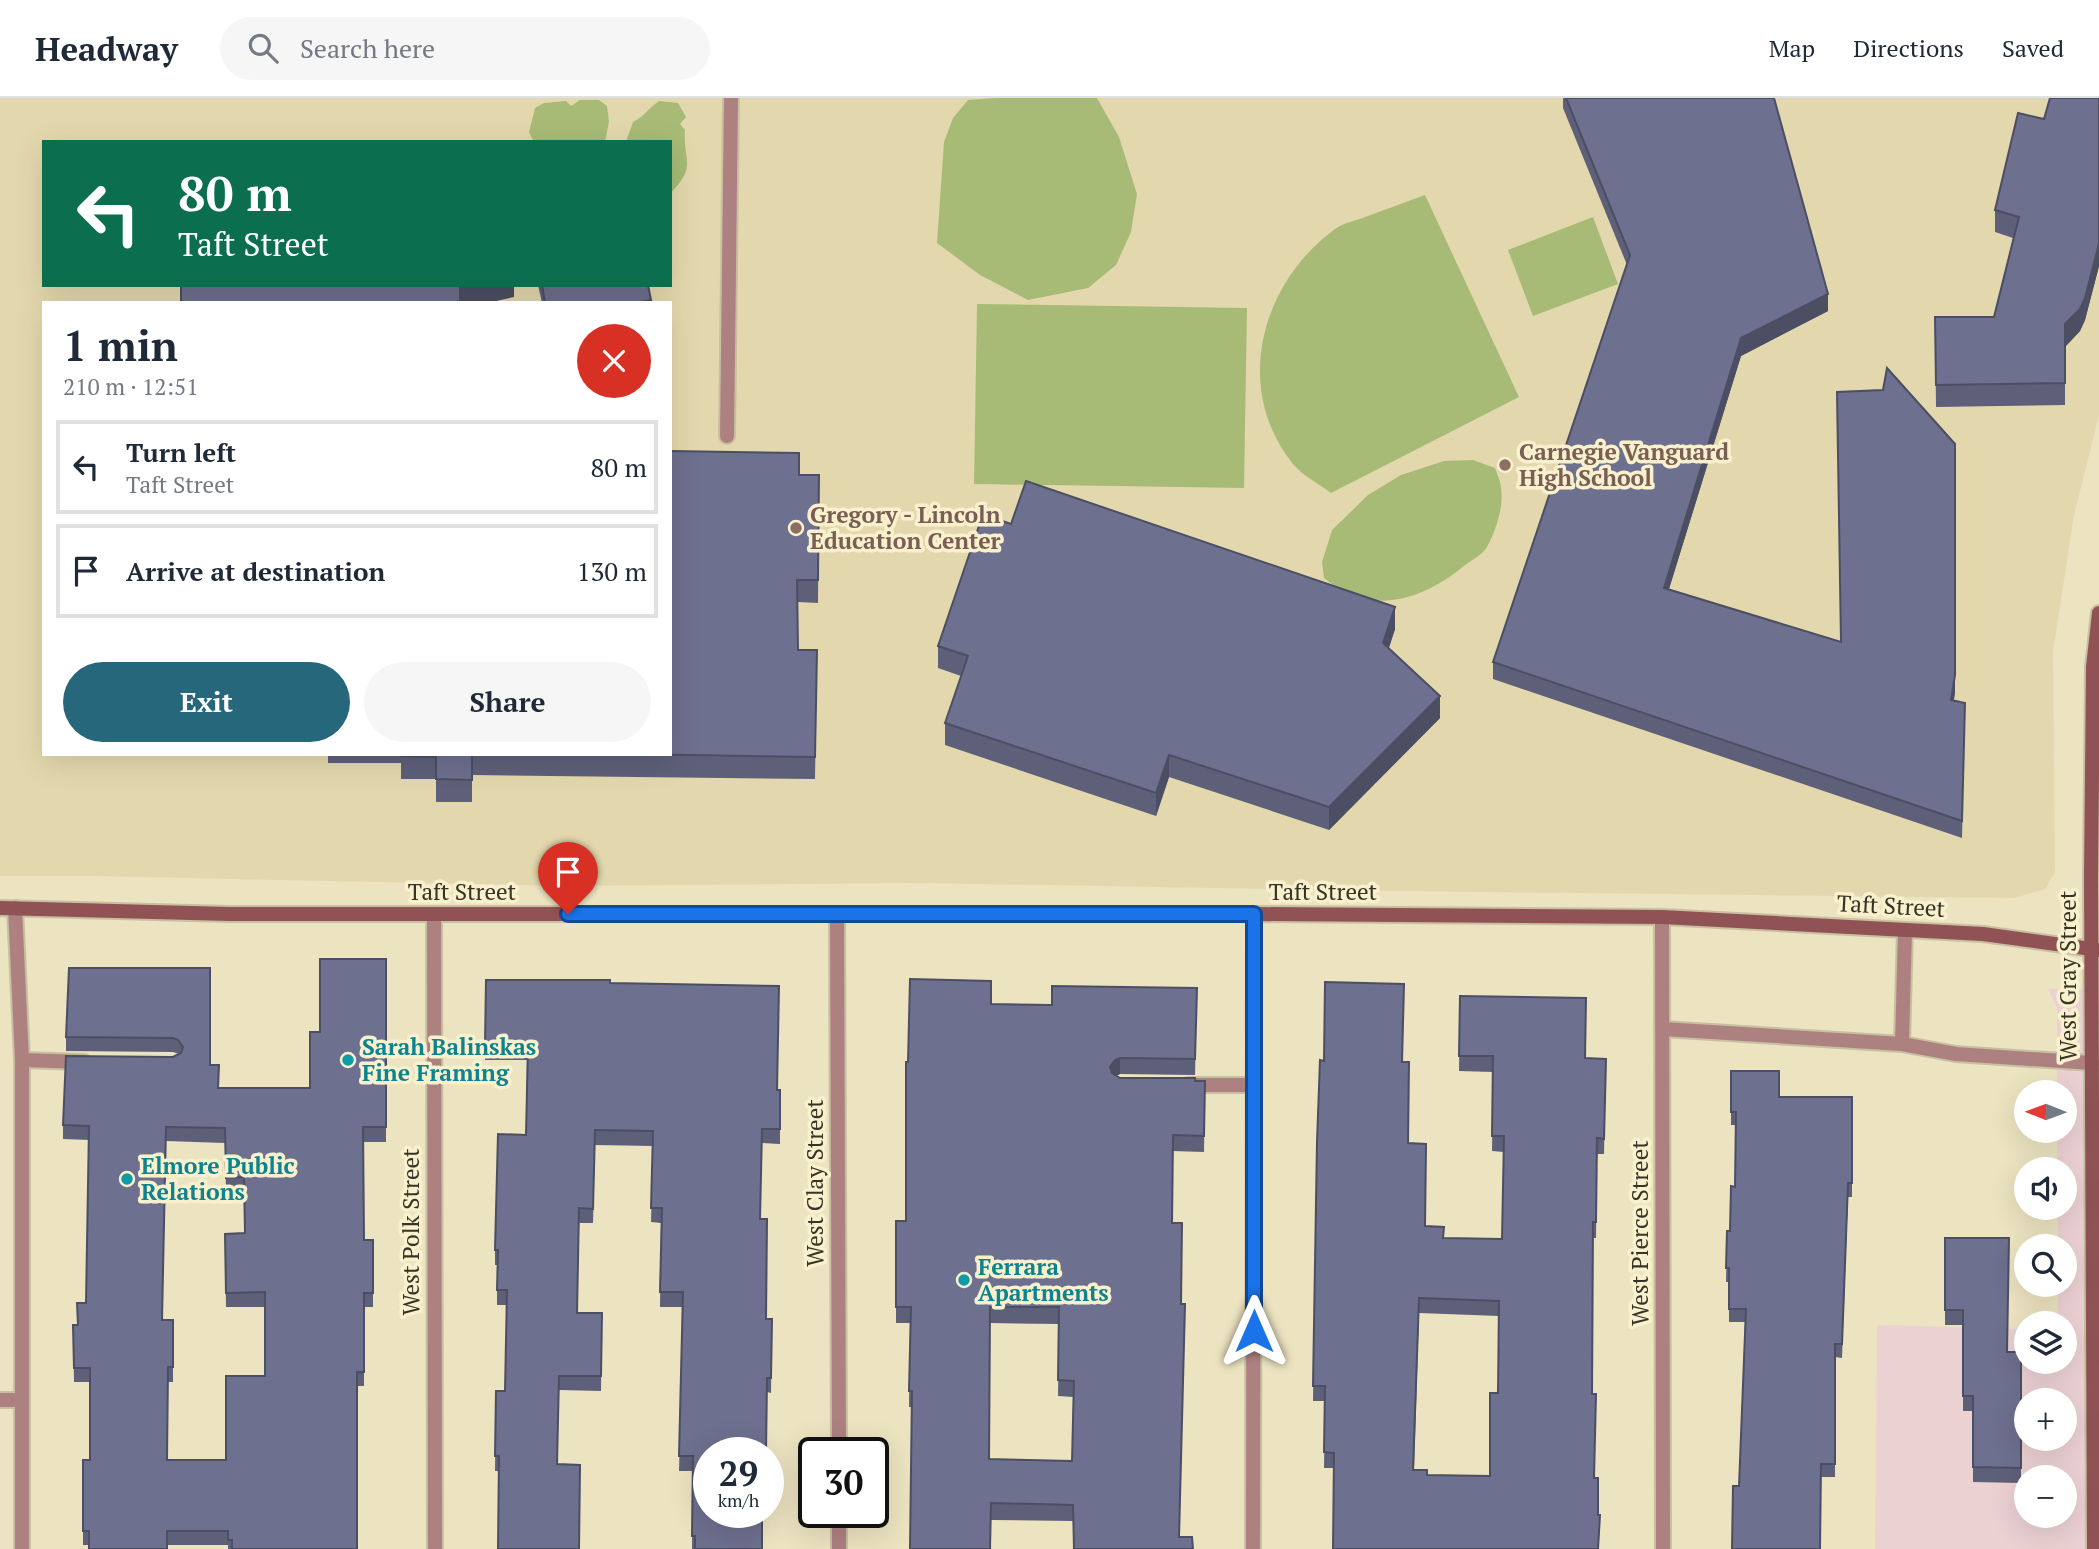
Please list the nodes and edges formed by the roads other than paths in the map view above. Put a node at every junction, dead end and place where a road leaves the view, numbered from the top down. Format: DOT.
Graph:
graph roads {
  1 [pos="731,98"];
  2 [pos="727,436"];
  3 [pos="2099,613"];
  4 [pos="7,908"];
  5 [pos="837,914"];
  6 [pos="1254,914"];
  7 [pos="434,915"];
  8 [pos="1662,917"];
  9 [pos="1905,930"];
  10 [pos="2095,949"];
  11 [pos="1663,1029"];
  12 [pos="1902,1044"];
  13 [pos="22,1060"];
  14 [pos="101,1062"];
  15 [pos="2092,1063"];
  16 [pos="1174,1084"];
  17 [pos="1254,1085"];
  18 [pos="22,1400"];
  19 [pos="0,1401"];
  20 [pos="839,1437"];
  21 [pos="839,1528"];
  22 [pos="22,1549"];
  23 [pos="435,1549"];
  24 [pos="839,1549"];
  25 [pos="1253,1549"];
  26 [pos="1663,1549"];
  27 [pos="2094,1549"];
  1 -- 2 [label="street"];
  3 -- 10 [label="street, West Gray Street"];
  4 -- 7 [label="street, Taft Street"];
  4 -- 13 [label="street"];
  5 -- 6 [label="street, Taft Street"];
  5 -- 7 [label="street, Taft Street"];
  5 -- 20 [label="street, West Clay Street"];
  6 -- 8 [label="street, Taft Street"];
  6 -- 17 [label="street"];
  7 -- 23 [label="street, West Polk Street"];
  8 -- 9 [label="street, Taft Street"];
  8 -- 11 [label="street, West Pierce Street"];
  9 -- 10 [label="street, Taft Street"];
  9 -- 12 [label="street"];
  10 -- 15 [label="street, West Gray Street"];
  11 -- 12 [label="street"];
  11 -- 26 [label="street, West Pierce Street"];
  12 -- 15 [label="street"];
  13 -- 14 [label="street"];
  13 -- 18 [label="street"];
  15 -- 27 [label="street, West Gray Street"];
  16 -- 17 [label="street"];
  17 -- 25 [label="street"];
  18 -- 19 [label="street"];
  18 -- 22 [label="street"];
  21 -- 24 [label="street"];
}
